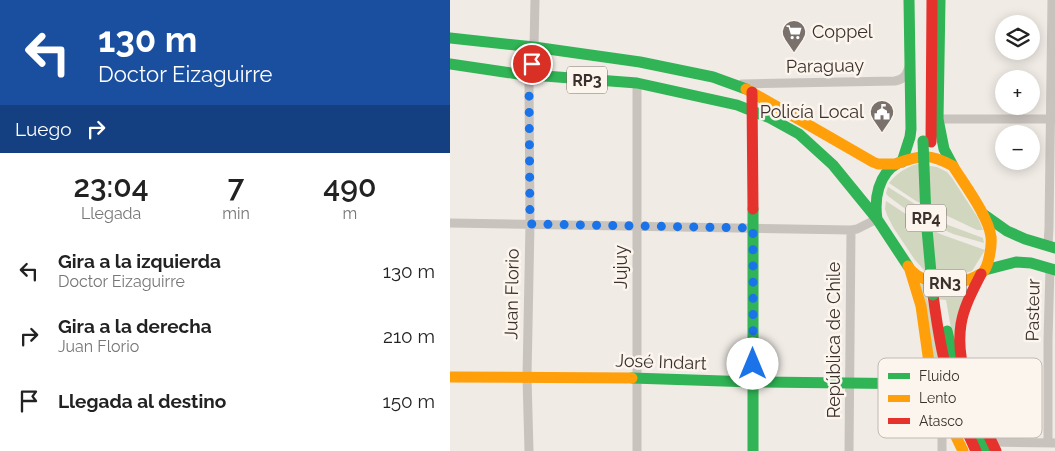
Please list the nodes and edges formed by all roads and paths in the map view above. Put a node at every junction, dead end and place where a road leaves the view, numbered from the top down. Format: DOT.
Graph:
graph roads {
  1 [pos="535,0"];
  2 [pos="909,0"];
  3 [pos="924,0"];
  4 [pos="932,0"];
  5 [pos="940,0"];
  6 [pos="1052,0"];
  7 [pos="450,38"];
  8 [pos="534,47"];
  9 [pos="450,64"];
  10 [pos="909,67"];
  11 [pos="530,75"];
  12 [pos="636,83"];
  13 [pos="734,84"];
  14 [pos="752,92"];
  15 [pos="753,112"];
  16 [pos="938,119"];
  17 [pos="1052,119"];
  18 [pos="927,141"];
  19 [pos="899,163"];
  20 [pos="953,166"];
  21 [pos="983,214"];
  22 [pos="876,220"];
  23 [pos="450,224"];
  24 [pos="530,224"];
  25 [pos="637,227"];
  26 [pos="753,228"];
  27 [pos="851,230"];
  28 [pos="1051,246"];
  29 [pos="1052,269"];
  30 [pos="910,270"];
  31 [pos="983,272"];
  32 [pos="938,295"];
  33 [pos="928,358"];
  34 [pos="943,358"];
  35 [pos="954,358"];
  36 [pos="961,358"];
  37 [pos="450,377"];
  38 [pos="527,377"];
  39 [pos="638,378"];
  40 [pos="753,382"];
  41 [pos="850,382"];
  42 [pos="878,383"];
  43 [pos="942,438"];
  44 [pos="956,438"];
  45 [pos="970,438"];
  46 [pos="1052,442"];
  47 [pos="992,448"];
  48 [pos="529,451"];
  49 [pos="637,451"];
  50 [pos="753,451"];
  51 [pos="849,451"];
  52 [pos="942,451"];
  53 [pos="963,451"];
  54 [pos="976,451"];
  1 -- 8 [label="street, Juan Florio"];
  2 -- 10 [label="main road"];
  3 -- 18 [label="main road, RP4"];
  4 -- 18 [label="main road, RP4"];
  5 -- 16 [label="main road"];
  6 -- 17 [label="street"];
  7 -- 8 [label="main road, RP3"];
  8 -- 11 [label="street, Juan Florio"];
  8 -- 13 [label="main road, RP3"];
  9 -- 11 [label="main road, RP3"];
  10 -- 13 [label="street, Paraguay"];
  10 -- 19 [label="main road"];
  11 -- 12 [label="main road, RP3"];
  11 -- 24 [label="street, Juan Florio"];
  12 -- 15 [label="main road, RP3"];
  12 -- 25 [label="street, Jujuy"];
  13 -- 14 [label="main road, RP3"];
  14 -- 15 [label="main road"];
  14 -- 19 [label="main road, RP3"];
  15 -- 22 [label="main road, RP3"];
  15 -- 26 [label="main road"];
  16 -- 17 [label="street"];
  16 -- 20 [label="main road"];
  17 -- 28 [label="street"];
  18 -- 32 [label="main road, RP4"];
  19 -- 20 [label="main road"];
  19 -- 22 [label="main road"];
  20 -- 21 [label="main road, RN3"];
  21 -- 28 [label="main road, RN3"];
  21 -- 31 [label="main road, RN3"];
  22 -- 27 [label="street"];
  22 -- 30 [label="main road, RN3"];
  23 -- 24 [label="street"];
  24 -- 25 [label="street"];
  24 -- 38 [label="street, Juan Florio"];
  25 -- 26 [label="street"];
  25 -- 39 [label="street, Jujuy"];
  26 -- 27 [label="street"];
  26 -- 40 [label="main road"];
  27 -- 41 [label="street, República de Chile"];
  29 -- 31 [label="main road, RN3"];
  29 -- 46 [label="street, Pasteur"];
  30 -- 31 [label="main road, RN3"];
  30 -- 33 [label="main road"];
  31 -- 36 [label="main road"];
  32 -- 34 [label="main road, RP4"];
  32 -- 35 [label="main road, RP4"];
  37 -- 38 [label="main road, José Indart"];
  38 -- 39 [label="main road, José Indart"];
  38 -- 48 [label="street, Juan Florio"];
  39 -- 40 [label="main road, José Indart"];
  39 -- 49 [label="street, Jujuy"];
  40 -- 41 [label="main road, José Indart"];
  40 -- 50 [label="main road"];
  41 -- 42 [label="main road, José Indart"];
  41 -- 51 [label="street, República de Chile"];
  43 -- 52 [label="street"];
  44 -- 53 [label="main road"];
  45 -- 54 [label="main road, RP4"];
  46 -- 47 [label="street"];
}
